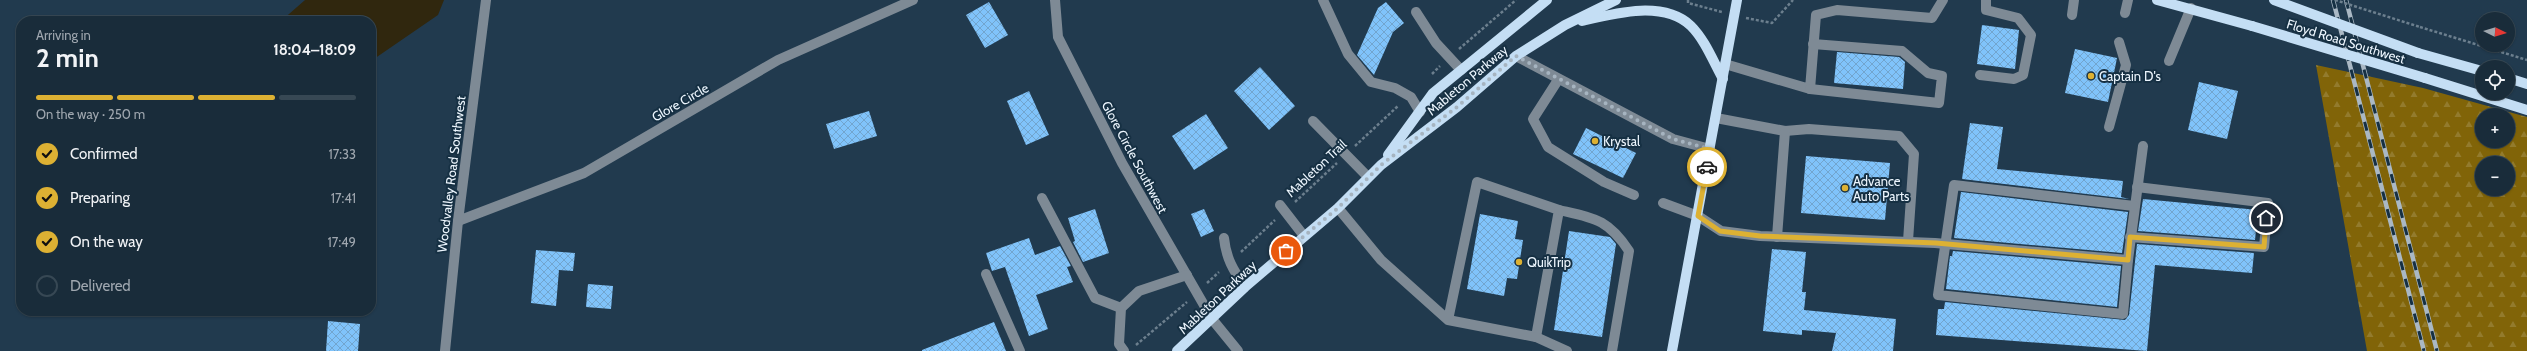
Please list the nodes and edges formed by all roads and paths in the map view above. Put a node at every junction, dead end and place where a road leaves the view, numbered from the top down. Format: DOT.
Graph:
graph roads {
  1 [pos="486,0"];
  2 [pos="913,0"];
  3 [pos="1055,0"];
  4 [pos="1323,0"];
  5 [pos="1516,0"];
  6 [pos="1547,0"];
  7 [pos="1616,0"];
  8 [pos="1737,0"];
  9 [pos="1943,0"];
  10 [pos="1986,0"];
  11 [pos="2074,0"];
  12 [pos="2128,0"];
  13 [pos="2158,0"];
  14 [pos="2274,0"];
  15 [pos="2335,0"];
  16 [pos="2191,8"];
  17 [pos="1416,12"];
  18 [pos="2125,13"];
  19 [pos="2072,15"];
  20 [pos="1565,25"];
  21 [pos="2119,42"];
  22 [pos="1813,44"];
  23 [pos="1516,56"];
  24 [pos="1450,58"];
  25 [pos="2527,60"];
  26 [pos="2169,61"];
  27 [pos="1725,64"];
  28 [pos="2475,69"];
  29 [pos="1461,70"];
  30 [pos="1430,75"];
  31 [pos="1980,75"];
  32 [pos="1723,79"];
  33 [pos="1558,80"];
  34 [pos="2515,80"];
  35 [pos="2527,84"];
  36 [pos="1810,89"];
  37 [pos="1408,96"];
  38 [pos="2527,110"];
  39 [pos="1420,112"];
  40 [pos="1716,118"];
  41 [pos="1313,120"];
  42 [pos="2109,127"];
  43 [pos="1784,131"];
  44 [pos="2143,146"];
  45 [pos="1710,149"];
  46 [pos="1346,154"];
  47 [pos="1381,165"];
  48 [pos="1368,177"];
  49 [pos="2137,187"];
  50 [pos="1634,195"];
  51 [pos="1042,198"];
  52 [pos="1663,203"];
  53 [pos="2134,206"];
  54 [pos="1282,208"];
  55 [pos="1338,208"];
  56 [pos="1559,210"];
  57 [pos="1698,216"];
  58 [pos="458,221"];
  59 [pos="1304,236"];
  60 [pos="1777,236"];
  61 [pos="2130,237"];
  62 [pos="1224,238"];
  63 [pos="1908,241"];
  64 [pos="1945,244"];
  65 [pos="2128,260"];
  66 [pos="1229,263"];
  67 [pos="986,274"];
  68 [pos="1187,276"];
  69 [pos="1245,287"];
  70 [pos="1197,293"];
  71 [pos="1121,308"];
  72 [pos="1212,319"];
  73 [pos="1448,320"];
  74 [pos="1536,337"];
  75 [pos="1136,346"];
  76 [pos="445,351"];
  77 [pos="1020,351"];
  78 [pos="1124,351"];
  79 [pos="1177,351"];
  80 [pos="1238,351"];
  81 [pos="1567,351"];
  82 [pos="1612,351"];
  83 [pos="1672,351"];
  1 -- 58 [label="street, Woodvalley Road Southwest"];
  2 -- 58 [label="street, Glore Circle"];
  3 -- 68 [label="street, Glore Circle Southwest"];
  4 -- 37 [label="street"];
  5 -- 24 [label="path"];
  6 -- 29 [label="main road, Mableton Parkway"];
  7 -- 20 [label="main road, Mableton Parkway"];
  8 -- 27 [label="main road"];
  9 -- 22 [label="street"];
  10 -- 31 [label="street"];
  11 -- 19 [label="street"];
  12 -- 18 [label="street"];
  13 -- 16 [label="main road, Floyd Road Southwest"];
  14 -- 28 [label="main road, Floyd Road Southwest, bridge"];
  15 -- 25 [label="path, bridge"];
  16 -- 26 [label="street"];
  16 -- 38 [label="main road, Floyd Road Southwest, bridge"];
  17 -- 24 [label="street"];
  20 -- 23 [label="main road, Mableton Parkway"];
  20 -- 32 [label="main road"];
  21 -- 42 [label="street"];
  22 -- 36 [label="street"];
  22 -- 36 [label="street"];
  23 -- 33 [label="street"];
  23 -- 47 [label="main road, Mableton Parkway"];
  24 -- 29 [label="street"];
  24 -- 30 [label="path"];
  27 -- 32 [label="main road"];
  27 -- 36 [label="street"];
  29 -- 39 [label="main road, Mableton Parkway"];
  32 -- 40 [label="main road"];
  33 -- 45 [label="street"];
  33 -- 50 [label="street"];
  34 -- 35 [label="main road"];
  37 -- 39 [label="street"];
  37 -- 46 [label="path, Mableton Trail"];
  39 -- 47 [label="main road, Mableton Parkway"];
  40 -- 43 [label="street"];
  40 -- 45 [label="main road"];
  41 -- 46 [label="street"];
  43 -- 60 [label="street"];
  43 -- 63 [label="street"];
  44 -- 49 [label="street"];
  45 -- 57 [label="main road"];
  46 -- 48 [label="street"];
  46 -- 54 [label="path, Mableton Trail"];
  47 -- 48 [label="main road, Mableton Parkway"];
  48 -- 55 [label="main road, Mableton Parkway"];
  49 -- 53 [label="street"];
  49 -- 61 [label="street"];
  51 -- 71 [label="street"];
  52 -- 57 [label="street"];
  53 -- 61 [label="street"];
  53 -- 64 [label="street"];
  54 -- 59 [label="street"];
  54 -- 66 [label="path, Mableton Trail"];
  55 -- 59 [label="main road, Mableton Parkway"];
  55 -- 73 [label="street"];
  56 -- 73 [label="street"];
  56 -- 74 [label="street"];
  56 -- 82 [label="street"];
  57 -- 60 [label="street"];
  57 -- 83 [label="main road"];
  58 -- 76 [label="street, Woodvalley Road Southwest"];
  59 -- 69 [label="main road, Mableton Parkway"];
  60 -- 63 [label="street"];
  61 -- 65 [label="street"];
  62 -- 66 [label="street"];
  63 -- 64 [label="street"];
  64 -- 65 [label="street"];
  64 -- 65 [label="street"];
  66 -- 69 [label="street"];
  66 -- 70 [label="path, Mableton Trail"];
  67 -- 77 [label="street"];
  68 -- 70 [label="street, Glore Circle Southwest"];
  68 -- 71 [label="street"];
  69 -- 72 [label="main road, Mableton Parkway"];
  70 -- 72 [label="street, Glore Circle Southwest"];
  70 -- 75 [label="path, Mableton Trail"];
  71 -- 78 [label="street"];
  72 -- 79 [label="main road, Mableton Parkway"];
  72 -- 80 [label="street, Glore Circle Southwest"];
  73 -- 74 [label="street"];
  74 -- 81 [label="street"];
}
